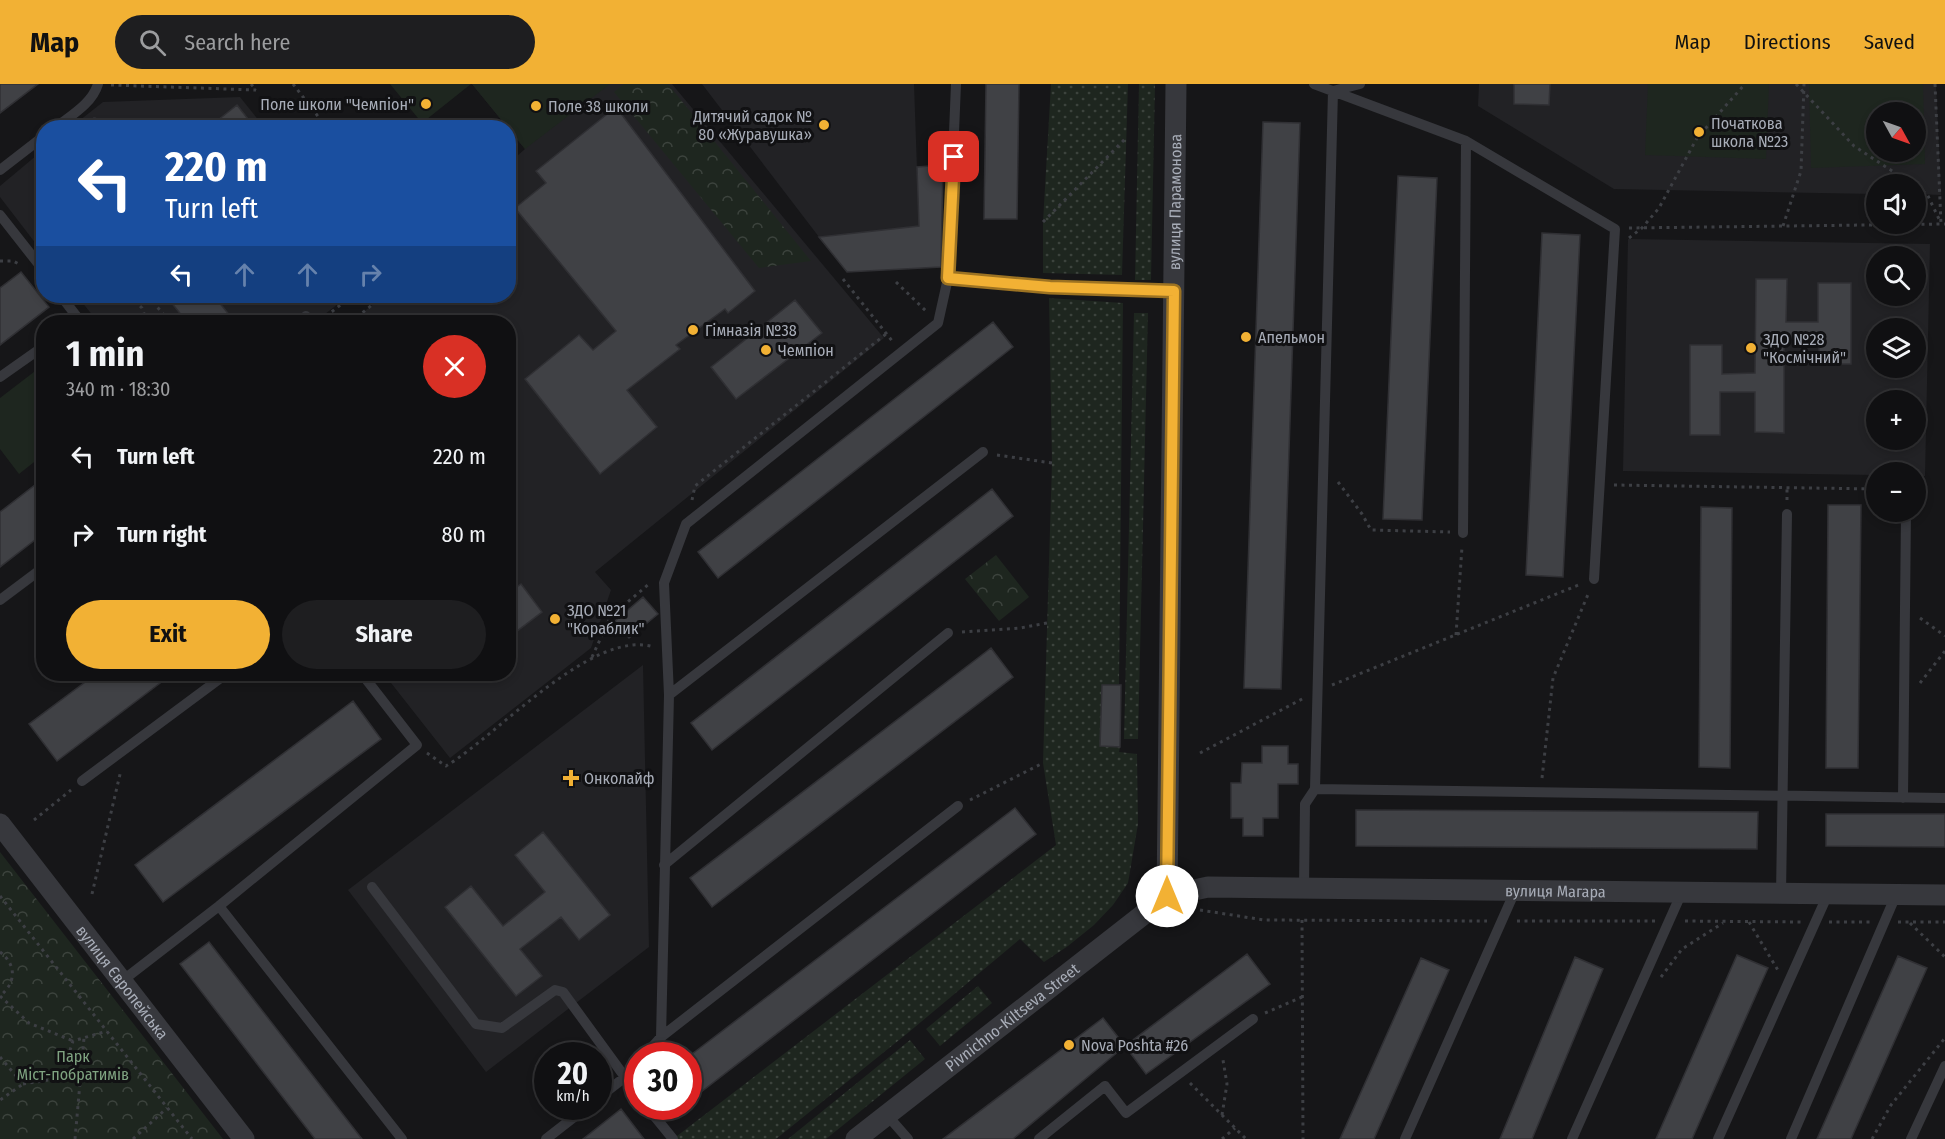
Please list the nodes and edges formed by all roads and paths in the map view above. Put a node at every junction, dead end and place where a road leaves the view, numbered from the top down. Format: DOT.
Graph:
graph roads {
  1 [pos="125,84"];
  2 [pos="251,84"];
  3 [pos="293,84"];
  4 [pos="956,84"];
  5 [pos="1176,84"];
  6 [pos="1314,84"];
  7 [pos="1360,84"];
  8 [pos="1745,84"];
  9 [pos="1796,84"];
  10 [pos="1804,84"];
  11 [pos="1935,84"];
  12 [pos="97,87"];
  13 [pos="1333,92"];
  14 [pos="1804,92"];
  15 [pos="65,120"];
  16 [pos="321,120"];
  17 [pos="1126,138"];
  18 [pos="1466,141"];
  19 [pos="36,142"];
  20 [pos="0,170"];
  21 [pos="1896,174"];
  22 [pos="1926,193"];
  23 [pos="0,215"];
  24 [pos="1043,222"];
  25 [pos="1943,224"];
  26 [pos="1783,226"];
  27 [pos="1642,228"];
  28 [pos="1615,229"];
  29 [pos="1613,249"];
  30 [pos="36,261"];
  31 [pos="948,278"];
  32 [pos="843,279"];
  33 [pos="896,282"];
  34 [pos="1174,291"];
  35 [pos="154,303"];
  36 [pos="343,303"];
  37 [pos="374,303"];
  38 [pos="164,315"];
  39 [pos="328,315"];
  40 [pos="360,315"];
  41 [pos="938,323"];
  42 [pos="886,334"];
  43 [pos="36,352"];
  44 [pos="901,352"];
  45 [pos="0,377"];
  46 [pos="983,453"];
  47 [pos="1052,463"];
  48 [pos="1324,464"];
  49 [pos="1599,485"];
  50 [pos="1866,489"];
  51 [pos="1787,514"];
  52 [pos="1906,522"];
  53 [pos="686,524"];
  54 [pos="1463,533"];
  55 [pos="36,573"];
  56 [pos="1594,579"];
  57 [pos="651,583"];
  58 [pos="0,600"];
  59 [pos="1905,607"];
  60 [pos="1047,623"];
  61 [pos="948,633"];
  62 [pos="1456,634"];
  63 [pos="1945,636"];
  64 [pos="667,651"];
  65 [pos="1945,651"];
  66 [pos="591,659"];
  67 [pos="217,681"];
  68 [pos="367,681"];
  69 [pos="1318,690"];
  70 [pos="669,695"];
  71 [pos="1904,703"];
  72 [pos="417,745"];
  73 [pos="126,749"];
  74 [pos="1200,753"];
  75 [pos="1043,763"];
  76 [pos="82,781"];
  77 [pos="1315,789"];
  78 [pos="1541,792"];
  79 [pos="1782,796"];
  80 [pos="1903,798"];
  81 [pos="1945,798"];
  82 [pos="958,806"];
  83 [pos="34,820"];
  84 [pos="0,824"];
  85 [pos="664,865"];
  86 [pos="372,887"];
  87 [pos="1304,888"];
  88 [pos="1515,891"];
  89 [pos="1682,892"];
  90 [pos="92,894"];
  91 [pos="1781,894"];
  92 [pos="1828,894"];
  93 [pos="1896,895"];
  94 [pos="1945,895"];
  95 [pos="0,896"];
  96 [pos="1167,896"];
  97 [pos="219,906"];
  98 [pos="1198,910"];
  99 [pos="1302,920"];
  100 [pos="1502,921"];
  101 [pos="1669,921"];
  102 [pos="1725,922"];
  103 [pos="1749,922"];
  104 [pos="1816,922"];
  105 [pos="1884,922"];
  106 [pos="1908,922"];
  107 [pos="1945,922"];
  108 [pos="0,952"];
  109 [pos="1945,957"];
  110 [pos="122,981"];
  111 [pos="1657,983"];
  112 [pos="1787,986"];
  113 [pos="0,996"];
  114 [pos="1302,997"];
  115 [pos="1253,1019"];
  116 [pos="107,1031"];
  117 [pos="661,1037"];
  118 [pos="84,1038"];
  119 [pos="1945,1038"];
  120 [pos="74,1041"];
  121 [pos="657,1042"];
  122 [pos="1220,1043"];
  123 [pos="0,1057"];
  124 [pos="1945,1066"];
  125 [pos="1180,1073"];
  126 [pos="624,1078"];
  127 [pos="23,1084"];
  128 [pos="612,1087"];
  129 [pos="0,1100"];
  130 [pos="167,1108"];
  131 [pos="887,1115"];
  132 [pos="1222,1115"];
  133 [pos="570,1120"];
  134 [pos="658,1120"];
  135 [pos="1235,1128"];
  136 [pos="75,1139"];
  137 [pos="133,1139"];
  138 [pos="192,1139"];
  139 [pos="244,1139"];
  140 [pos="402,1139"];
  141 [pos="546,1139"];
  142 [pos="673,1139"];
  143 [pos="856,1139"];
  144 [pos="908,1139"];
  145 [pos="1039,1139"];
  146 [pos="1222,1139"];
  147 [pos="1246,1139"];
  148 [pos="1303,1139"];
  149 [pos="1405,1139"];
  150 [pos="1572,1139"];
  151 [pos="1718,1139"];
  152 [pos="1791,1139"];
  153 [pos="1872,1139"];
  154 [pos="1911,1139"];
  1 -- 2 [label="path"];
  1 -- 12 [label="path"];
  3 -- 16 [label="path"];
  4 -- 31 [label="lane"];
  5 -- 34 [label="street, вулиця Парамонова"];
  6 -- 13 [label="lane"];
  7 -- 13 [label="lane"];
  8 -- 27 [label="path"];
  9 -- 14 [label="path"];
  10 -- 14 [label="path"];
  11 -- 25 [label="path"];
  12 -- 15 [label="lane"];
  13 -- 18 [label="lane"];
  13 -- 48 [label="lane"];
  14 -- 21 [label="path"];
  14 -- 26 [label="path"];
  17 -- 24 [label="path"];
  18 -- 28 [label="lane"];
  18 -- 54 [label="lane"];
  19 -- 20 [label="lane"];
  22 -- 25 [label="path"];
  23 -- 30 [label="lane"];
  25 -- 26 [label="path"];
  26 -- 27 [label="path"];
  27 -- 28 [label="path"];
  27 -- 29 [label="path"];
  28 -- 29 [label="lane"];
  29 -- 49 [label="lane"];
  31 -- 34 [label="lane"];
  31 -- 41 [label="lane"];
  32 -- 42 [label="path"];
  33 -- 41 [label="path"];
  34 -- 96 [label="street, вулиця Парамонова"];
  35 -- 38 [label="path"];
  36 -- 39 [label="path"];
  37 -- 40 [label="path"];
  41 -- 44 [label="lane"];
  42 -- 44 [label="path"];
  42 -- 53 [label="path"];
  43 -- 45 [label="lane"];
  44 -- 53 [label="lane"];
  46 -- 47 [label="path"];
  46 -- 70 [label="lane"];
  48 -- 54 [label="path"];
  48 -- 69 [label="lane"];
  49 -- 50 [label="path"];
  49 -- 56 [label="lane"];
  51 -- 79 [label="lane"];
  52 -- 59 [label="lane"];
  53 -- 64 [label="lane"];
  54 -- 62 [label="path"];
  55 -- 58 [label="lane"];
  56 -- 62 [label="path"];
  56 -- 78 [label="path"];
  57 -- 66 [label="path"];
  59 -- 63 [label="path"];
  59 -- 71 [label="lane"];
  60 -- 61 [label="path"];
  61 -- 85 [label="lane"];
  62 -- 69 [label="path"];
  64 -- 66 [label="path"];
  64 -- 70 [label="lane"];
  65 -- 71 [label="path"];
  66 -- 72 [label="path"];
  67 -- 73 [label="lane"];
  68 -- 72 [label="lane"];
  69 -- 74 [label="path"];
  69 -- 77 [label="lane"];
  70 -- 85 [label="lane"];
  71 -- 80 [label="lane"];
  72 -- 97 [label="lane"];
  73 -- 76 [label="lane"];
  73 -- 90 [label="path"];
  75 -- 82 [label="path"];
  76 -- 83 [label="path"];
  77 -- 78 [label="lane"];
  77 -- 87 [label="lane"];
  78 -- 79 [label="lane"];
  79 -- 80 [label="lane"];
  79 -- 91 [label="lane"];
  80 -- 81 [label="lane"];
  82 -- 117 [label="lane"];
  84 -- 110 [label="street, вулиця Європейська"];
  85 -- 117 [label="lane"];
  86 -- 126 [label="lane"];
  87 -- 88 [label="street, вулиця Магара"];
  87 -- 96 [label="street, вулиця Магара"];
  88 -- 89 [label="street, вулиця Магара"];
  88 -- 100 [label="lane"];
  89 -- 91 [label="street, вулиця Магара"];
  89 -- 101 [label="lane"];
  91 -- 92 [label="street, вулиця Магара"];
  92 -- 93 [label="street, вулиця Магара"];
  92 -- 104 [label="lane"];
  93 -- 94 [label="street, вулиця Магара"];
  93 -- 105 [label="lane"];
  95 -- 116 [label="path"];
  96 -- 131 [label="street, Pivnichno-Kiltseva Street"];
  97 -- 110 [label="lane"];
  97 -- 140 [label="lane"];
  98 -- 99 [label="path"];
  99 -- 100 [label="path"];
  99 -- 114 [label="path"];
  100 -- 101 [label="path"];
  100 -- 149 [label="lane"];
  101 -- 102 [label="path"];
  101 -- 150 [label="lane"];
  102 -- 103 [label="path"];
  102 -- 111 [label="path"];
  103 -- 104 [label="path"];
  103 -- 112 [label="path"];
  104 -- 105 [label="path"];
  104 -- 112 [label="lane"];
  105 -- 106 [label="path"];
  105 -- 152 [label="lane"];
  106 -- 107 [label="path"];
  106 -- 109 [label="path"];
  108 -- 113 [label="path"];
  110 -- 139 [label="street, вулиця Європейська"];
  112 -- 151 [label="lane"];
  113 -- 120 [label="path"];
  114 -- 115 [label="path"];
  114 -- 148 [label="path"];
  115 -- 122 [label="lane"];
  116 -- 118 [label="path"];
  116 -- 130 [label="path"];
  117 -- 121 [label="lane"];
  118 -- 120 [label="path"];
  118 -- 136 [label="path"];
  119 -- 153 [label="path"];
  120 -- 127 [label="path"];
  122 -- 125 [label="lane"];
  122 -- 132 [label="path"];
  123 -- 127 [label="path"];
  124 -- 154 [label="lane"];
  125 -- 132 [label="path"];
  125 -- 145 [label="lane"];
  126 -- 128 [label="lane"];
  127 -- 129 [label="path"];
  130 -- 137 [label="path"];
  130 -- 138 [label="path"];
  131 -- 143 [label="street, Pivnichno-Kiltseva Street"];
  131 -- 144 [label="lane"];
  132 -- 135 [label="path"];
  133 -- 141 [label="lane"];
  134 -- 142 [label="lane"];
  135 -- 146 [label="path"];
  135 -- 147 [label="path"];
}
